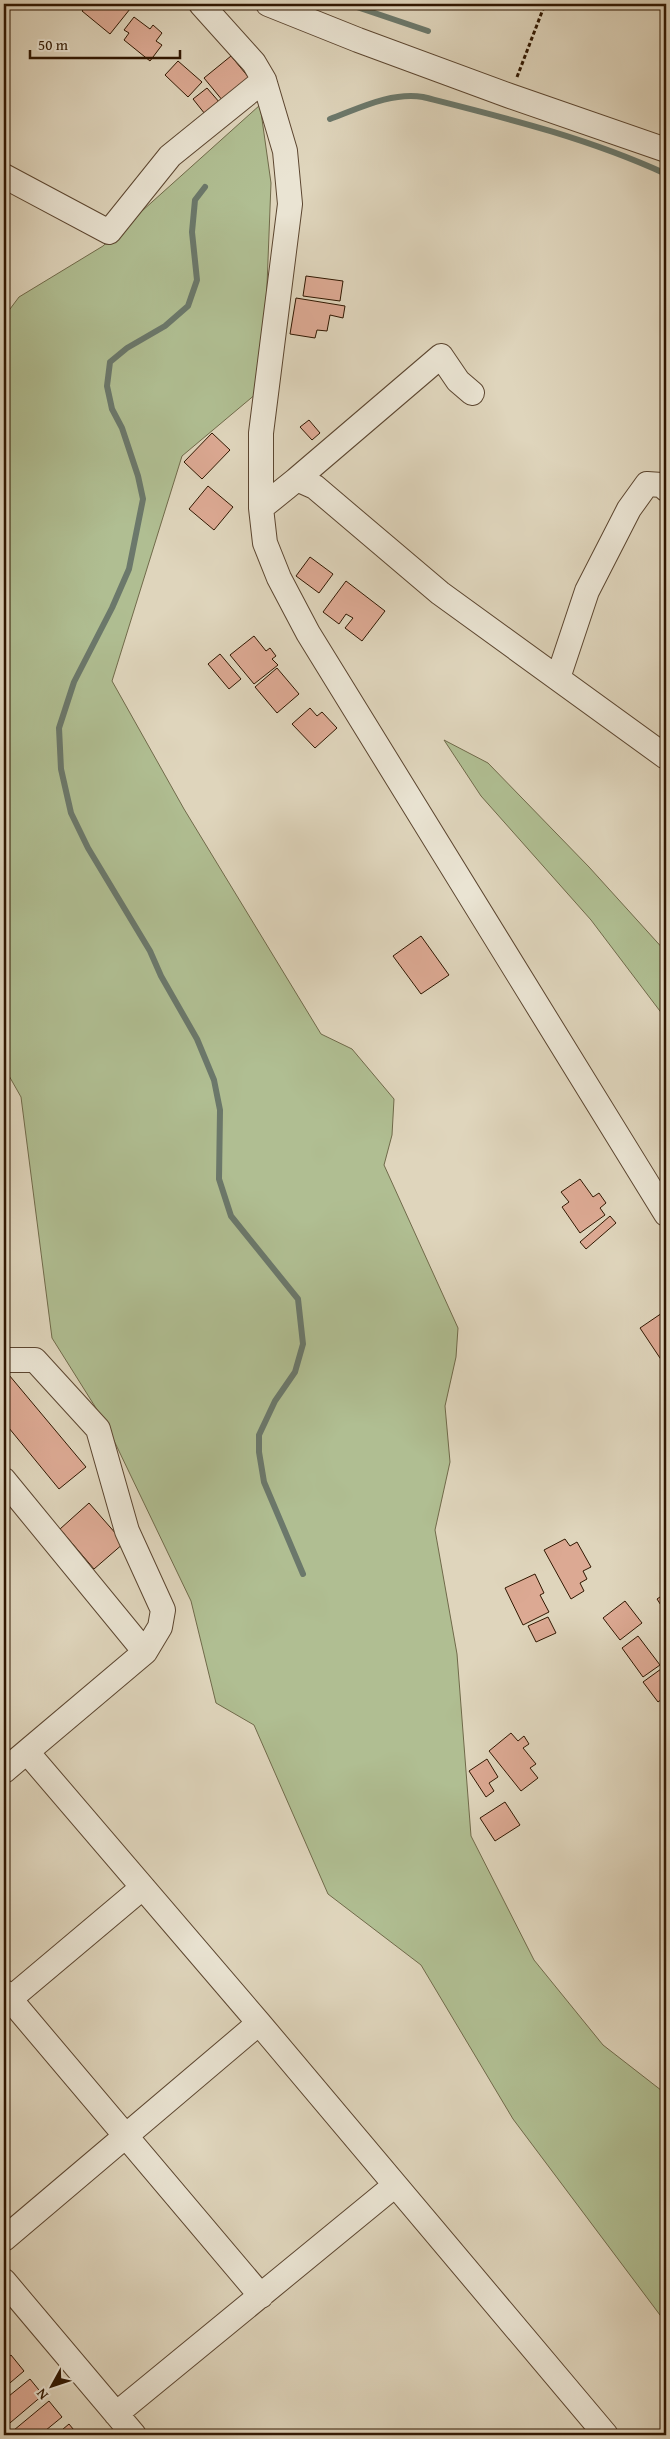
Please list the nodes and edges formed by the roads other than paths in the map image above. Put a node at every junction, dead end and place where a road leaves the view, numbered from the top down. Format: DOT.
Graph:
graph roads {
  1 [pos="201,4"];
  2 [pos="268,4"];
  3 [pos="264,80"];
  4 [pos="666,150"];
  5 [pos="4,176"];
  6 [pos="472,393"];
  7 [pos="298,479"];
  8 [pos="666,489"];
  9 [pos="261,508"];
  10 [pos="558,678"];
  11 [pos="666,757"];
  12 [pos="666,1214"];
  13 [pos="4,1360"];
  14 [pos="4,1480"];
  15 [pos="145,1652"];
  16 [pos="27,1752"];
  17 [pos="4,1771"];
  18 [pos="142,1888"];
  19 [pos="6,1999"];
  20 [pos="259,2023"];
  21 [pos="125,2136"];
  22 [pos="394,2186"];
  23 [pos="4,2239"];
  24 [pos="4,2281"];
  25 [pos="261,2296"];
  26 [pos="116,2414"];
  27 [pos="134,2435"];
  28 [pos="606,2435"];
  1 -- 3 [label="street"];
  2 -- 4 [label="street"];
  3 -- 5 [label="street"];
  3 -- 9 [label="street"];
  6 -- 7 [label="street"];
  7 -- 9 [label="street"];
  7 -- 10 [label="street"];
  8 -- 10 [label="street"];
  9 -- 12 [label="street"];
  10 -- 11 [label="street"];
  13 -- 15 [label="street"];
  14 -- 15 [label="street"];
  15 -- 16 [label="street"];
  16 -- 17 [label="street"];
  16 -- 18 [label="street"];
  18 -- 19 [label="street"];
  18 -- 20 [label="street"];
  19 -- 21 [label="street"];
  20 -- 21 [label="street"];
  20 -- 22 [label="street"];
  21 -- 23 [label="street"];
  21 -- 25 [label="street"];
  22 -- 25 [label="street"];
  22 -- 28 [label="street"];
  24 -- 26 [label="street"];
  25 -- 26 [label="street"];
  26 -- 27 [label="street"];
}
